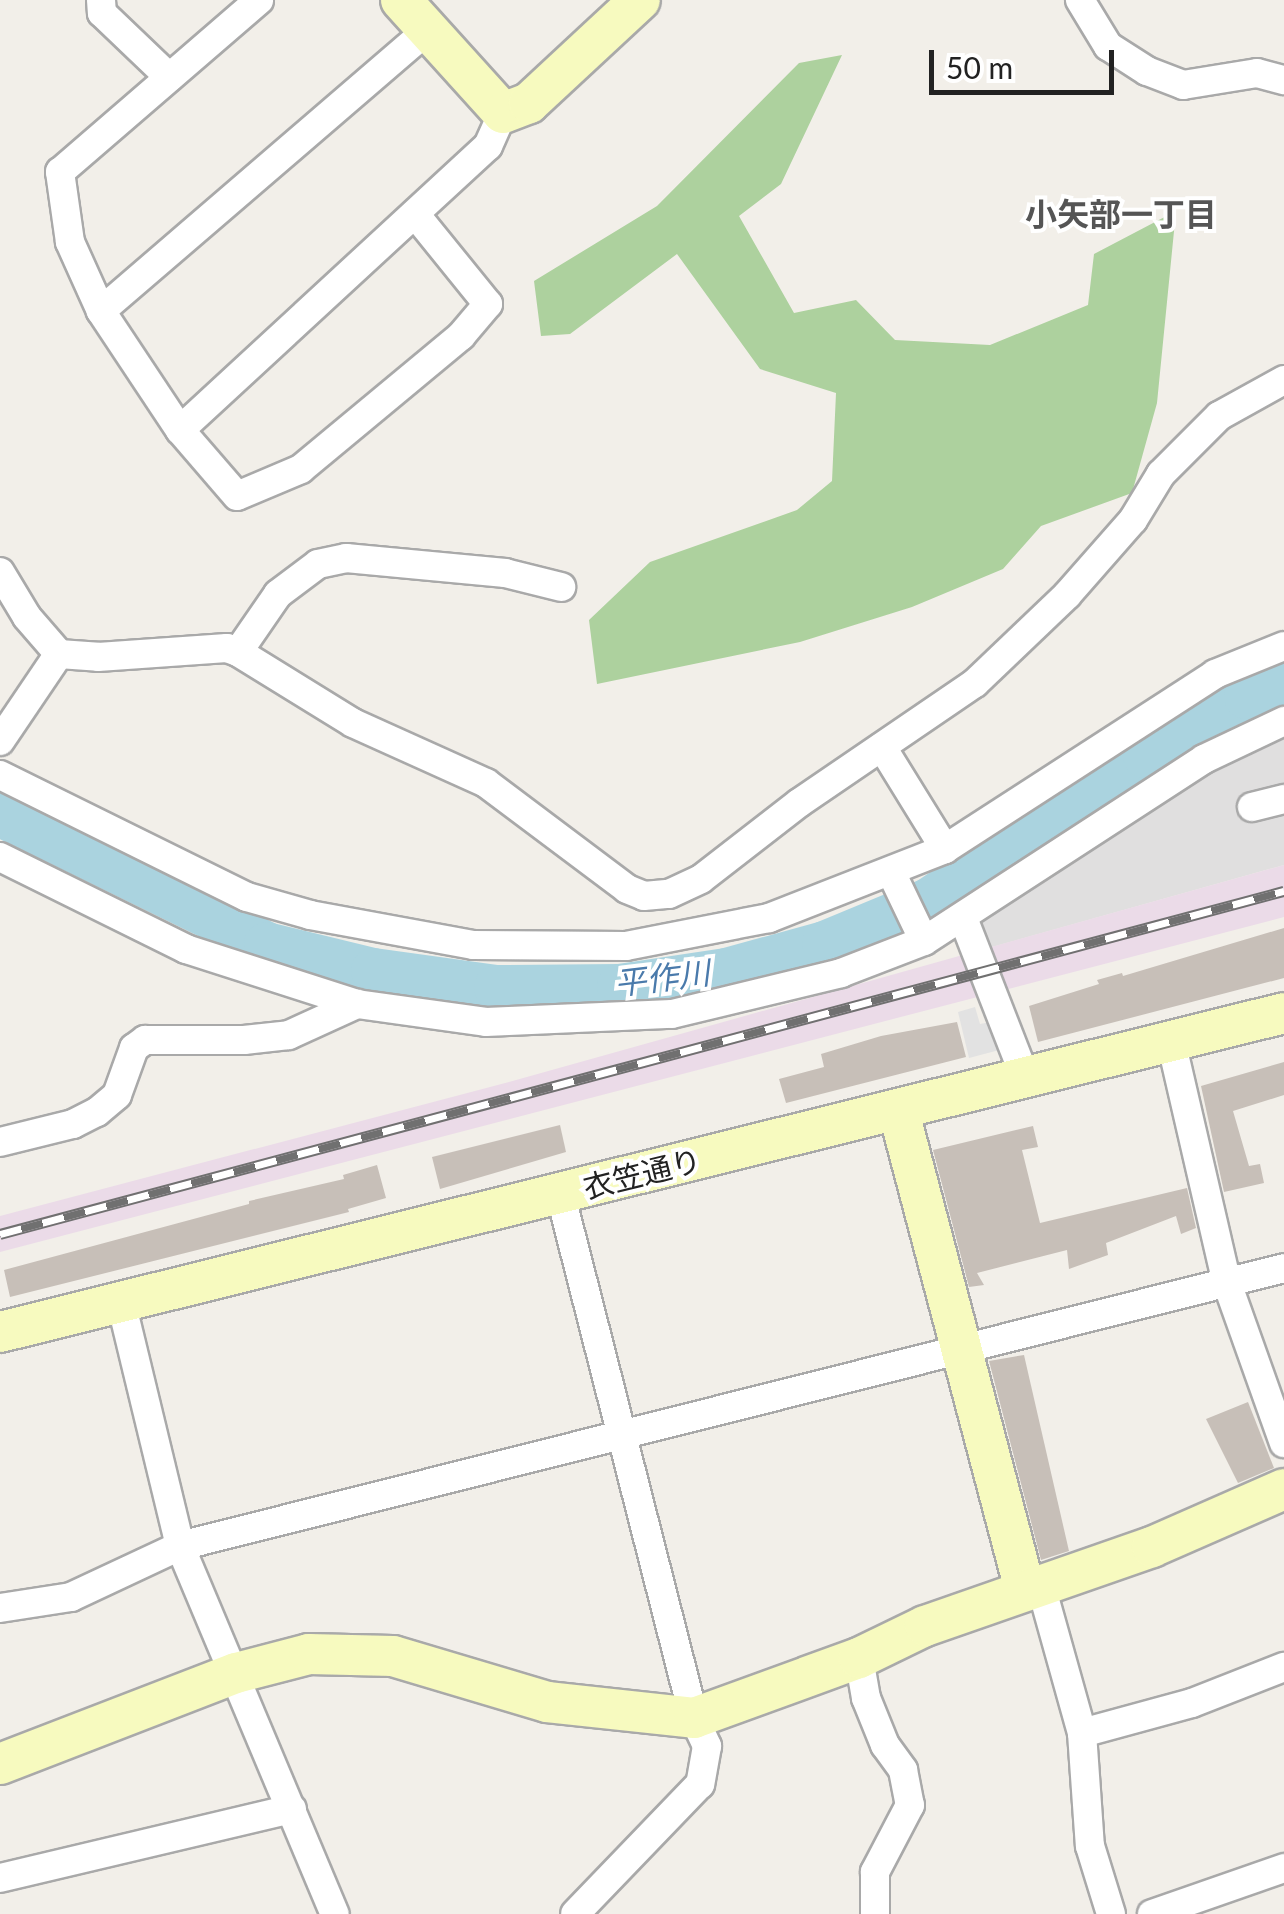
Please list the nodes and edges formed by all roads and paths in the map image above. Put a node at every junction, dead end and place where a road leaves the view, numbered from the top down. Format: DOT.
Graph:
graph roads {
  1 [pos="101,0"];
  2 [pos="258,0"];
  3 [pos="640,0"];
  4 [pos="1080,0"];
  5 [pos="420,12"];
  6 [pos="169,77"];
  7 [pos="1284,80"];
  8 [pos="503,114"];
  9 [pos="415,214"];
  10 [pos="101,310"];
  11 [pos="1284,380"];
  12 [pos="180,430"];
  13 [pos="0,572"];
  14 [pos="561,587"];
  15 [pos="1284,646"];
  16 [pos="238,652"];
  17 [pos="58,654"];
  18 [pos="1284,721"];
  19 [pos="0,742"];
  20 [pos="882,747"];
  21 [pos="0,775"];
  22 [pos="1284,799"];
  23 [pos="1252,808"];
  24 [pos="945,849"];
  25 [pos="0,857"];
  26 [pos="892,875"];
  27 [pos="963,918"];
  28 [pos="922,938"];
  29 [pos="356,1004"];
  30 [pos="1284,1013"];
  31 [pos="1171,1041"];
  32 [pos="1025,1077"];
  33 [pos="898,1109"];
  34 [pos="0,1142"];
  35 [pos="560,1193"];
  36 [pos="1284,1268"];
  37 [pos="1227,1283"];
  38 [pos="121,1302"];
  39 [pos="0,1332"];
  40 [pos="961,1348"];
  41 [pos="620,1434"];
  42 [pos="1284,1443"];
  43 [pos="1284,1489"];
  44 [pos="180,1546"];
  45 [pos="1033,1588"];
  46 [pos="0,1608"];
  47 [pos="859,1658"];
  48 [pos="1284,1666"];
  49 [pos="236,1673"];
  50 [pos="694,1718"];
  51 [pos="1082,1733"];
  52 [pos="0,1764"];
  53 [pos="292,1809"];
  54 [pos="1284,1868"];
  55 [pos="0,1878"];
  56 [pos="335,1914"];
  57 [pos="575,1914"];
  58 [pos="875,1914"];
  59 [pos="1112,1914"];
  60 [pos="1152,1914"];
  1 -- 6 [label="street"];
  2 -- 6 [label="street"];
  3 -- 8 [label="street"];
  4 -- 7 [label="street"];
  5 -- 8 [label="street"];
  5 -- 10 [label="street"];
  6 -- 10 [label="street"];
  8 -- 9 [label="street"];
  9 -- 12 [label="street"];
  9 -- 12 [label="street"];
  10 -- 12 [label="street"];
  11 -- 20 [label="street"];
  13 -- 17 [label="street"];
  14 -- 16 [label="street"];
  15 -- 24 [label="street"];
  16 -- 17 [label="street"];
  16 -- 20 [label="street"];
  17 -- 19 [label="street"];
  18 -- 27 [label="street"];
  20 -- 24 [label="street"];
  21 -- 26 [label="street"];
  22 -- 23 [label="street"];
  24 -- 26 [label="street"];
  25 -- 29 [label="street"];
  26 -- 28 [label="street"];
  27 -- 28 [label="street"];
  27 -- 32 [label="street"];
  28 -- 29 [label="street"];
  29 -- 34 [label="street"];
  30 -- 31 [label="street, 衣笠通り"];
  31 -- 32 [label="street, 衣笠通り"];
  31 -- 37 [label="street"];
  32 -- 33 [label="street, 衣笠通り"];
  33 -- 35 [label="street, 衣笠通り"];
  33 -- 40 [label="street"];
  35 -- 38 [label="street, 衣笠通り"];
  35 -- 41 [label="street"];
  36 -- 37 [label="street"];
  37 -- 40 [label="street"];
  37 -- 42 [label="street"];
  38 -- 39 [label="street, 衣笠通り"];
  38 -- 44 [label="street"];
  40 -- 41 [label="street"];
  40 -- 45 [label="street"];
  41 -- 44 [label="street"];
  41 -- 50 [label="street"];
  43 -- 45 [label="street"];
  44 -- 46 [label="street"];
  44 -- 49 [label="street"];
  45 -- 47 [label="street"];
  45 -- 51 [label="street"];
  47 -- 50 [label="street"];
  47 -- 58 [label="street"];
  48 -- 51 [label="street"];
  49 -- 50 [label="street"];
  49 -- 52 [label="street"];
  49 -- 53 [label="street"];
  50 -- 57 [label="street"];
  51 -- 59 [label="street"];
  53 -- 55 [label="street"];
  53 -- 56 [label="street"];
  54 -- 60 [label="street"];
}
